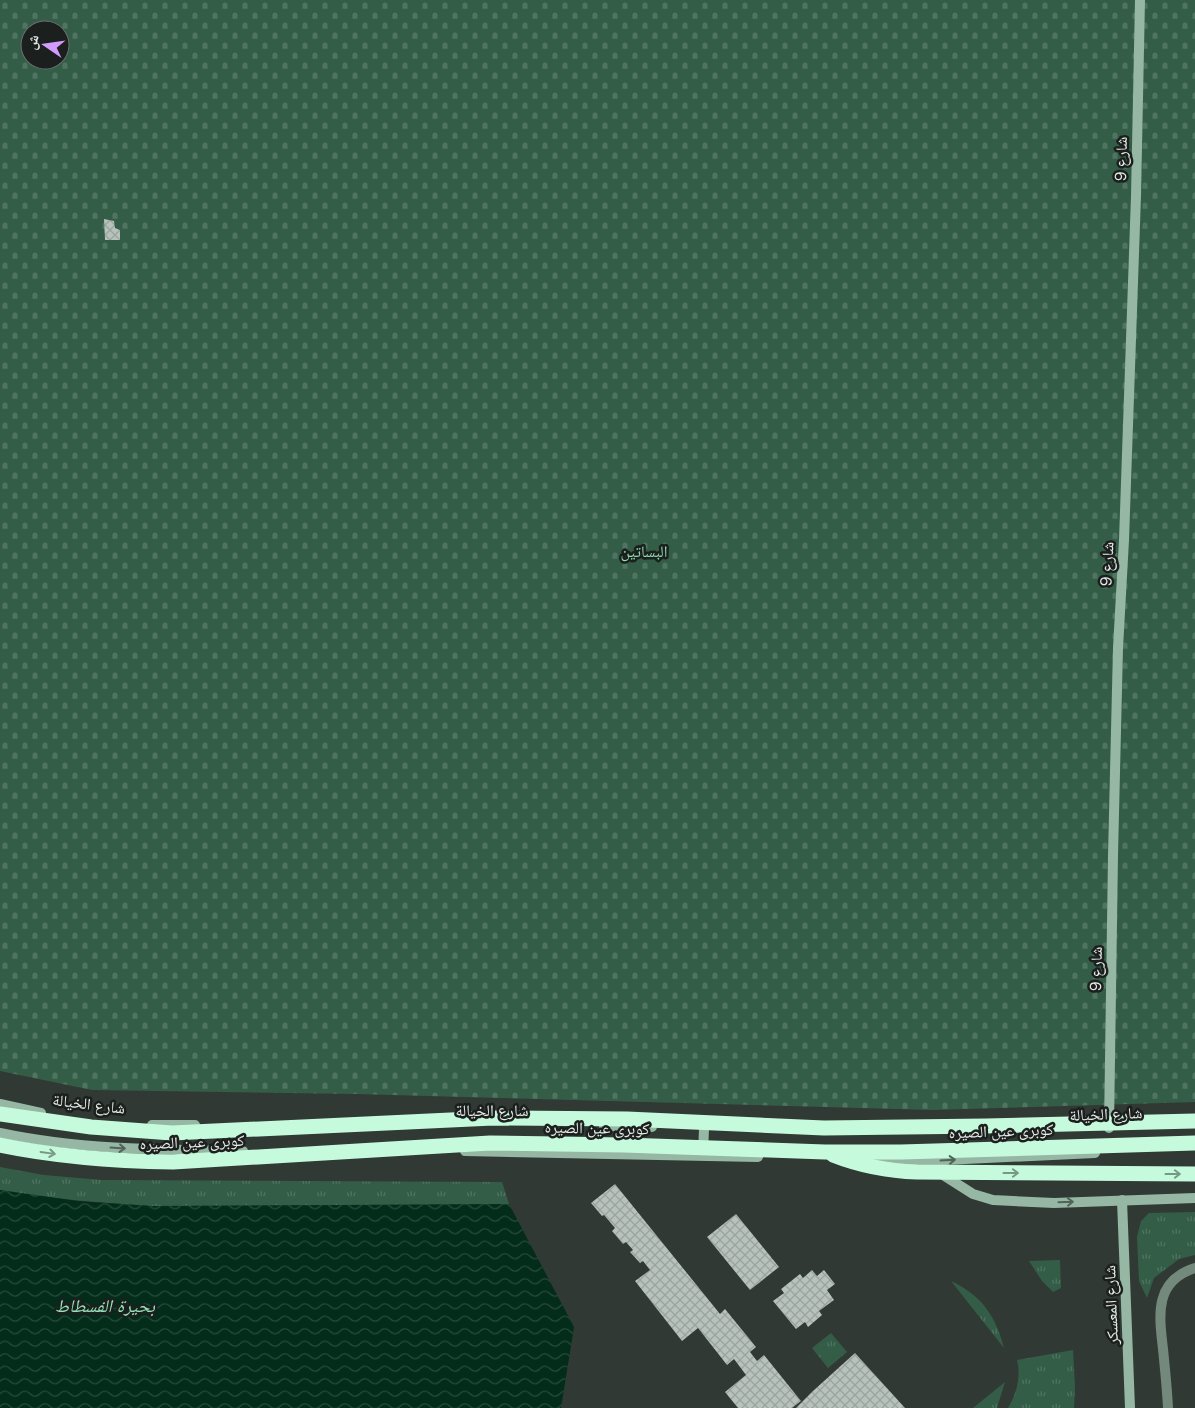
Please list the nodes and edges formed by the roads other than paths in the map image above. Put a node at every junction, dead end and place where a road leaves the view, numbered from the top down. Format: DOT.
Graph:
graph roads {
  1 [pos="1140,0"];
  2 [pos="0,1104"];
  3 [pos="0,1114"];
  4 [pos="1195,1121"];
  5 [pos="1195,1126"];
  6 [pos="704,1129"];
  7 [pos="1109,1129"];
  8 [pos="0,1133"];
  9 [pos="1195,1143"];
  10 [pos="0,1145"];
  11 [pos="1195,1149"];
  12 [pos="825,1152"];
  13 [pos="703,1156"];
  14 [pos="923,1161"];
  15 [pos="1195,1174"];
  16 [pos="1195,1198"];
  17 [pos="1122,1200"];
  18 [pos="1195,1268"];
  19 [pos="1130,1408"];
  20 [pos="1168,1408"];
  1 -- 7 [label="street, شارع 9"];
  2 -- 6 [label="street, شارع الخيالة"];
  3 -- 4 [label="highway, كوبرى عين الصيره, bridge"];
  5 -- 7 [label="street, شارع الخيالة"];
  6 -- 7 [label="street, شارع الخيالة"];
  6 -- 13 [label="street"];
  8 -- 13 [label="street, one-way"];
  9 -- 12 [label="highway, كوبرى عين الصيره, bridge"];
  10 -- 12 [label="highway, كوبرى عين الصيره, one-way, bridge"];
  14 -- 11 [label="street, one-way"];
  12 -- 15 [label="highway, one-way, bridge"];
  13 -- 14 [label="street"];
  14 -- 17 [label="street, one-way"];
  16 -- 17 [label="street"];
  17 -- 19 [label="street, شارع المعسكر"];
  18 -- 20 [label="street"];
}
